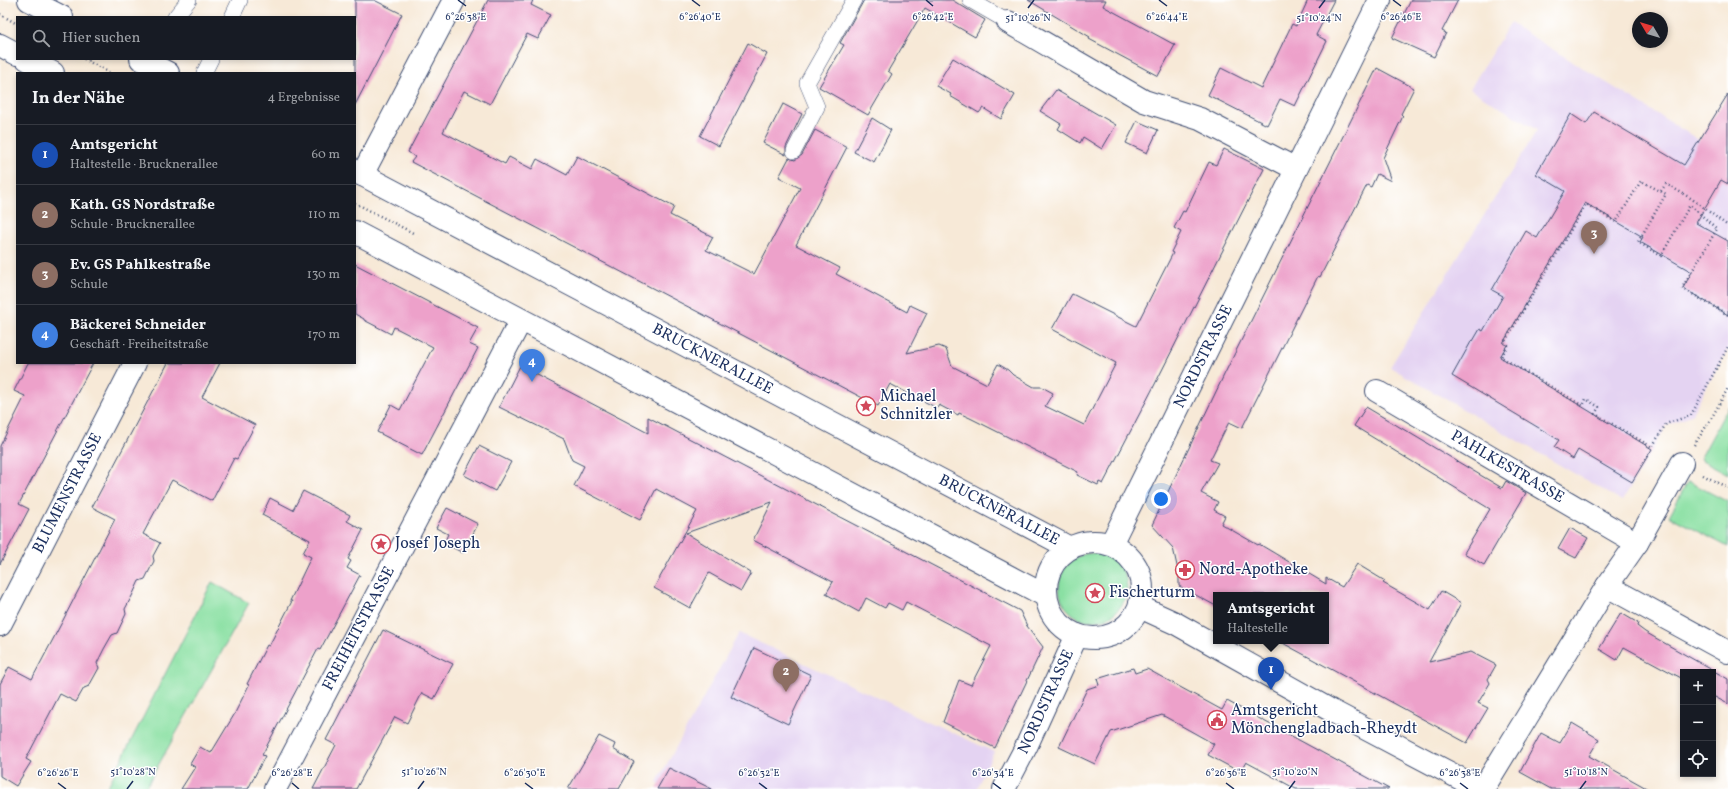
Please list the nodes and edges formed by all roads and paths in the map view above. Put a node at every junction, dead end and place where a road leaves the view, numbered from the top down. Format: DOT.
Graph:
graph roads {
  1 [pos="29,0"];
  2 [pos="189,0"];
  3 [pos="240,0"];
  4 [pos="454,0"];
  5 [pos="854,0"];
  6 [pos="970,0"];
  7 [pos="1380,0"];
  8 [pos="0,14"];
  9 [pos="60,16"];
  10 [pos="176,16"];
  11 [pos="232,16"];
  12 [pos="1008,22"];
  13 [pos="16,23"];
  14 [pos="0,45"];
  15 [pos="16,53"];
  16 [pos="29,60"];
  17 [pos="86,60"];
  18 [pos="146,60"];
  19 [pos="210,60"];
  20 [pos="51,72"];
  21 [pos="108,72"];
  22 [pos="166,72"];
  23 [pos="204,72"];
  24 [pos="794,151"];
  25 [pos="1296,169"];
  26 [pos="359,173"];
  27 [pos="1661,191"];
  28 [pos="1728,226"];
  29 [pos="356,233"];
  30 [pos="1728,315"];
  31 [pos="522,320"];
  32 [pos="1728,347"];
  33 [pos="134,364"];
  34 [pos="1728,388"];
  35 [pos="1377,391"];
  36 [pos="1682,463"];
  37 [pos="1728,488"];
  38 [pos="1638,543"];
  39 [pos="1111,544"];
  40 [pos="1070,548"];
  41 [pos="1607,586"];
  42 [pos="1046,596"];
  43 [pos="1140,607"];
  44 [pos="0,625"];
  45 [pos="1077,635"];
  46 [pos="1728,652"];
  47 [pos="275,789"];
  48 [pos="1004,789"];
  49 [pos="1480,789"];
  50 [pos="1483,789"];
  1 -- 9 [label="street"];
  2 -- 10 [label="lane"];
  3 -- 11 [label="lane"];
  4 -- 26 [label="street"];
  5 -- 24 [label="lane"];
  6 -- 12 [label="lane"];
  7 -- 25 [label="street, NORDSTRASSE"];
  8 -- 13 [label="path"];
  12 -- 25 [label="street"];
  14 -- 15 [label="street"];
  16 -- 20 [label="street"];
  17 -- 21 [label="path"];
  18 -- 22 [label="street"];
  19 -- 23 [label="lane"];
  25 -- 39 [label="street, NORDSTRASSE"];
  26 -- 40 [label="street, BRUCKNERALLEE"];
  27 -- 28 [label="path"];
  27 -- 30 [label="path"];
  27 -- 32 [label="path"];
  29 -- 31 [label="street"];
  31 -- 42 [label="street"];
  31 -- 47 [label="street, FREIHEITSTRASSE"];
  33 -- 44 [label="street, BLUMENSTRASSE"];
  34 -- 36 [label="path"];
  35 -- 38 [label="street, PAHLKESTRASSE"];
  36 -- 37 [label="path"];
  36 -- 38 [label="street"];
  38 -- 41 [label="street"];
  39 -- 40 [label="street, NORDSTRASSE"];
  39 -- 43 [label="street, NORDSTRASSE"];
  40 -- 42 [label="street, NORDSTRASSE"];
  41 -- 46 [label="street"];
  41 -- 50 [label="street"];
  42 -- 45 [label="street, NORDSTRASSE"];
  43 -- 45 [label="street, NORDSTRASSE"];
  43 -- 49 [label="street"];
  45 -- 48 [label="street, NORDSTRASSE"];
}
